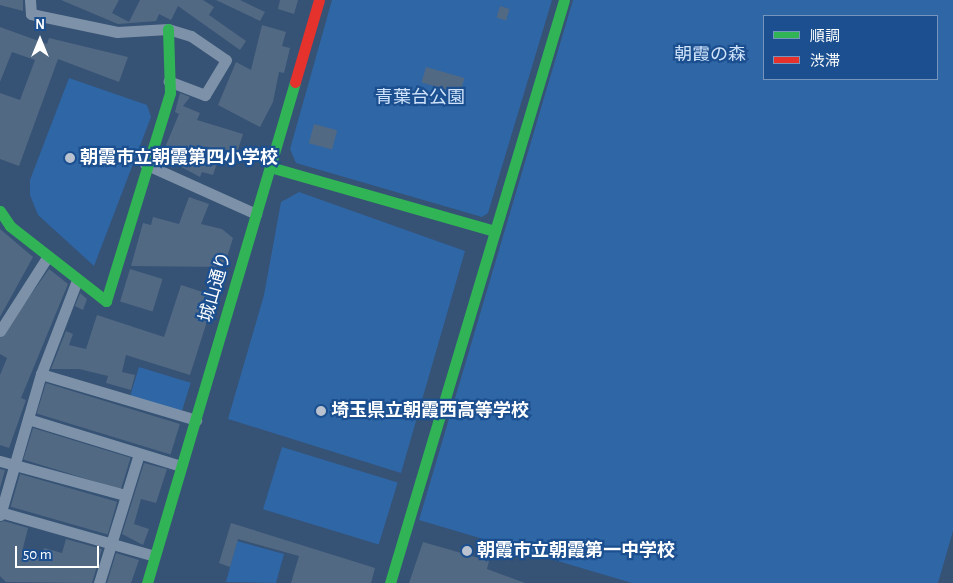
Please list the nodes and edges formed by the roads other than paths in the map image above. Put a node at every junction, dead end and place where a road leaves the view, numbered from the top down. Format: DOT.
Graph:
graph roads {
  1 [pos="30,0"];
  2 [pos="319,0"];
  3 [pos="564,0"];
  4 [pos="168,29"];
  5 [pos="169,81"];
  6 [pos="145,164"];
  7 [pos="270,167"];
  8 [pos="0,211"];
  9 [pos="256,214"];
  10 [pos="495,231"];
  11 [pos="48,256"];
  12 [pos="77,280"];
  13 [pos="0,331"];
  14 [pos="41,374"];
  15 [pos="28,419"];
  16 [pos="196,420"];
  17 [pos="138,454"];
  18 [pos="0,461"];
  19 [pos="14,466"];
  20 [pos="182,466"];
  21 [pos="125,495"];
  22 [pos="0,513"];
  23 [pos="110,542"];
  24 [pos="154,556"];
  25 [pos="99,583"];
  26 [pos="147,583"];
  27 [pos="390,583"];
  1 -- 4 [label="street"];
  2 -- 7 [label="street, 城山通り"];
  3 -- 10 [label="street"];
  4 -- 5 [label="street"];
  4 -- 5 [label="street"];
  5 -- 6 [label="street"];
  6 -- 9 [label="street"];
  6 -- 12 [label="street"];
  7 -- 9 [label="street, 城山通り"];
  7 -- 10 [label="street"];
  8 -- 11 [label="street"];
  9 -- 16 [label="street, 城山通り"];
  10 -- 27 [label="street"];
  11 -- 12 [label="street"];
  11 -- 13 [label="street"];
  12 -- 14 [label="street"];
  14 -- 15 [label="street"];
  14 -- 16 [label="street"];
  15 -- 17 [label="street"];
  15 -- 19 [label="street"];
  16 -- 20 [label="street, 城山通り"];
  17 -- 20 [label="street"];
  17 -- 21 [label="street"];
  18 -- 19 [label="street"];
  19 -- 21 [label="street"];
  19 -- 22 [label="street"];
  20 -- 24 [label="street, 城山通り"];
  21 -- 23 [label="street"];
  22 -- 23 [label="street"];
  23 -- 24 [label="street"];
  23 -- 25 [label="street"];
  24 -- 26 [label="street, 城山通り"];
}
